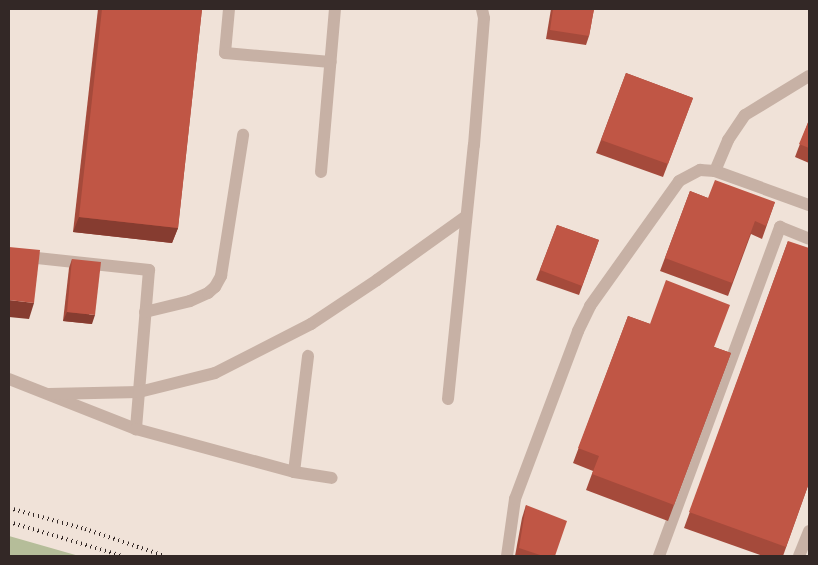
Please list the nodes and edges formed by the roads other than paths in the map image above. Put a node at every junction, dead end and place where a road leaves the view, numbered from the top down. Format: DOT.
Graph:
graph roads {
  1 [pos="229,9"];
  2 [pos="335,9"];
  3 [pos="482,9"];
  4 [pos="331,62"];
  5 [pos="809,76"];
  6 [pos="243,135"];
  7 [pos="715,171"];
  8 [pos="321,172"];
  9 [pos="809,205"];
  10 [pos="465,217"];
  11 [pos="809,239"];
  12 [pos="9,256"];
  13 [pos="145,312"];
  14 [pos="308,356"];
  15 [pos="9,379"];
  16 [pos="139,392"];
  17 [pos="49,394"];
  18 [pos="448,399"];
  19 [pos="136,428"];
  20 [pos="294,472"];
  21 [pos="332,478"];
  22 [pos="809,531"];
  23 [pos="507,556"];
  24 [pos="659,556"];
  25 [pos="799,556"];
  1 -- 4 [label="lane"];
  2 -- 4 [label="lane"];
  3 -- 10 [label="lane"];
  4 -- 8 [label="lane"];
  5 -- 7 [label="lane"];
  6 -- 13 [label="lane"];
  7 -- 9 [label="lane"];
  7 -- 23 [label="lane"];
  10 -- 16 [label="lane"];
  10 -- 18 [label="lane"];
  11 -- 24 [label="lane"];
  12 -- 13 [label="lane"];
  13 -- 16 [label="lane"];
  14 -- 20 [label="lane"];
  15 -- 17 [label="lane"];
  16 -- 17 [label="lane"];
  16 -- 19 [label="lane"];
  17 -- 19 [label="lane"];
  19 -- 20 [label="lane"];
  20 -- 21 [label="lane"];
  22 -- 25 [label="lane"];
}
